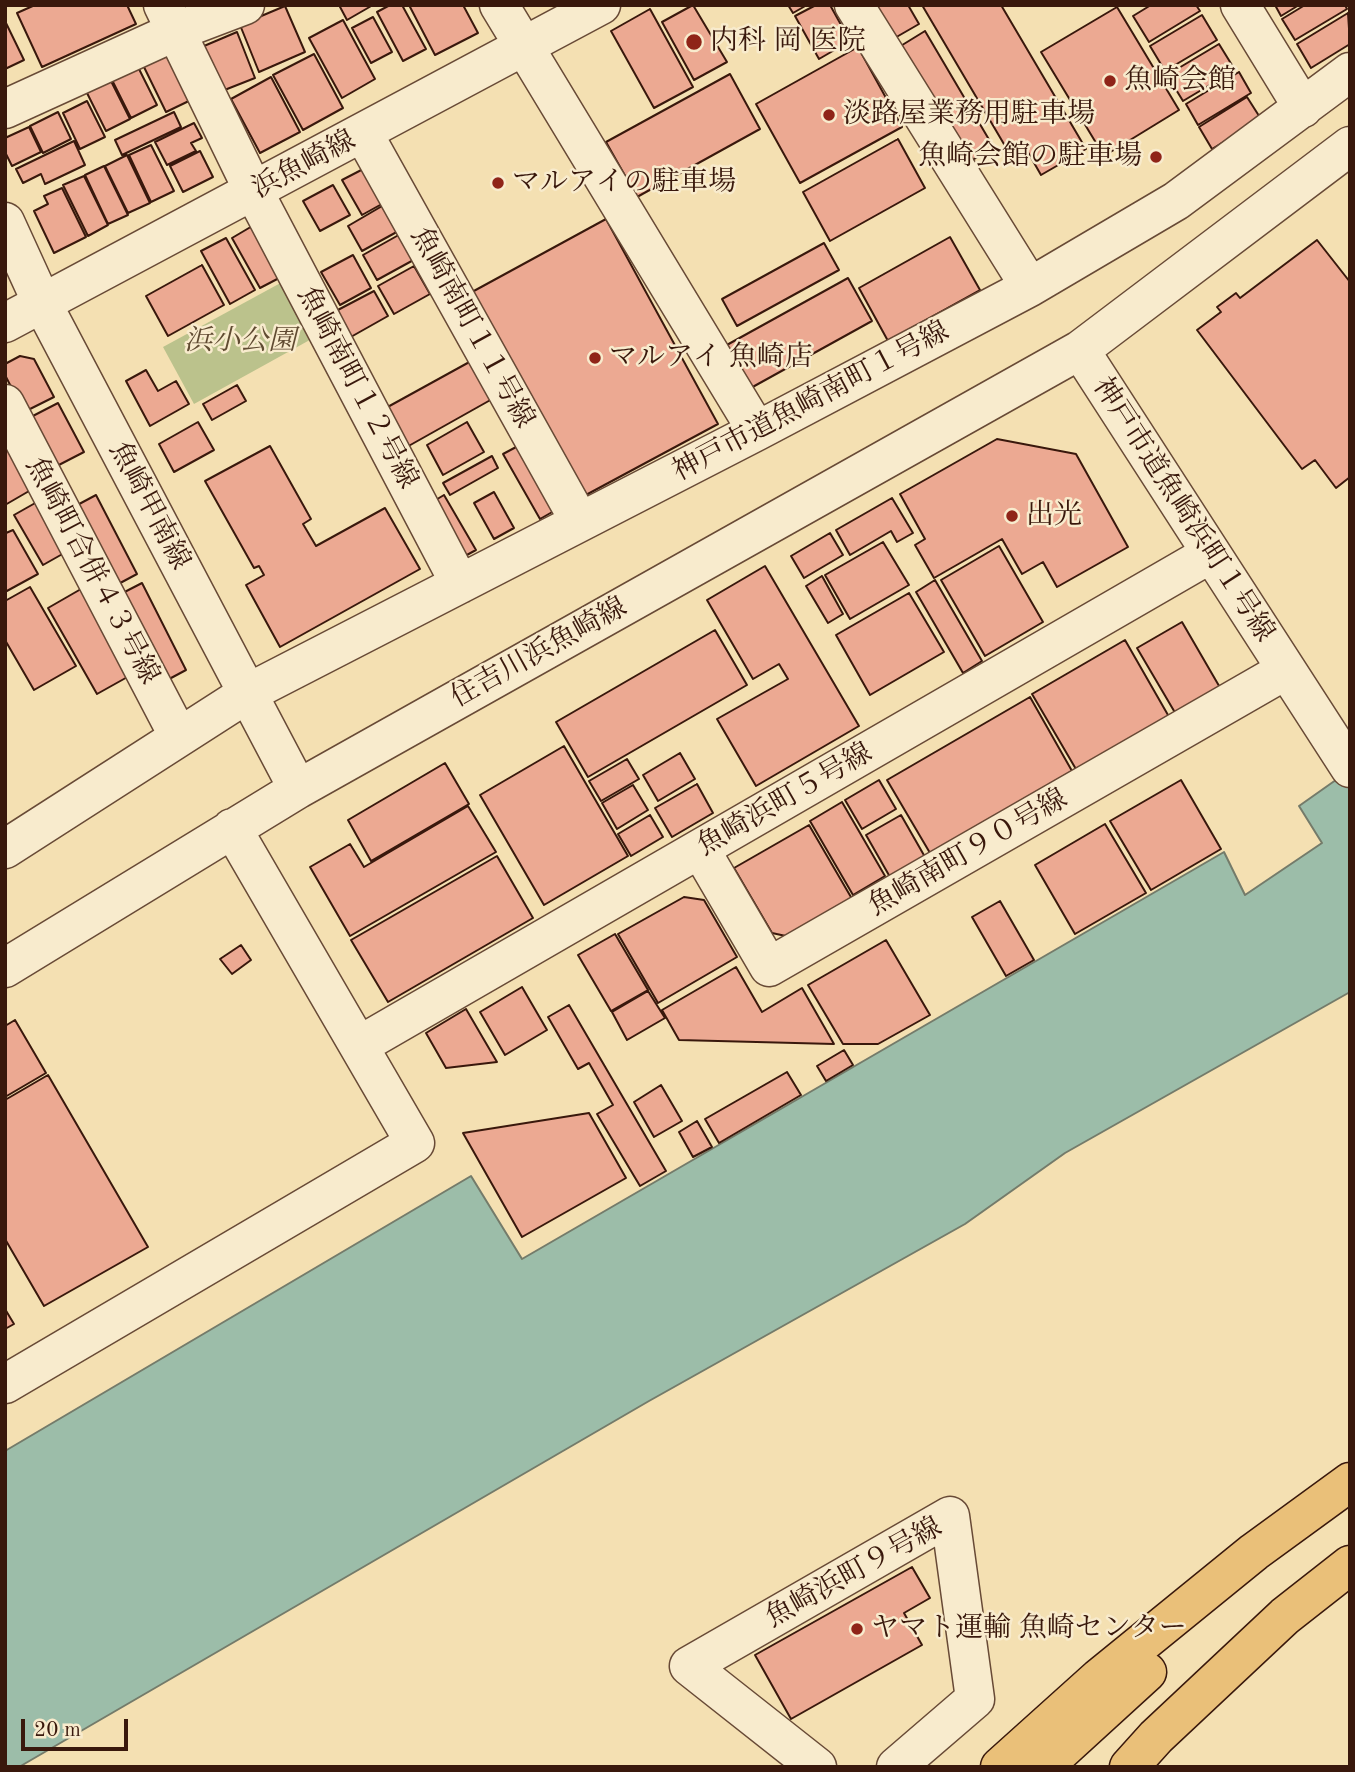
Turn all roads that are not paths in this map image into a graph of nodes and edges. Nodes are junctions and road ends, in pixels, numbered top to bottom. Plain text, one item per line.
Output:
1 (245, 5) edge
2 (499, 5) edge
3 (601, 5) edge
4 (854, 5) edge
5 (1240, 5) edge
6 (169, 18) edge
7 (526, 47) junction
8 (1350, 72) edge
9 (1303, 108) junction
10 (5, 109) edge
11 (363, 133) junction
12 (1350, 146) edge
13 (254, 192) junction
14 (5, 222) edge
15 (1030, 287) junction
16 (42, 303) junction
17 (5, 323) edge
18 (1080, 350) junction
19 (5, 404) edge
20 (757, 431) junction
21 (580, 522) junction
22 (1210, 554) junction
23 (460, 584) junction
24 (1286, 670) junction
25 (248, 693) junction
26 (179, 737) junction
27 (1350, 768) edge
28 (298, 789) junction
29 (232, 828) junction
30 (5, 849) edge
31 (700, 849) junction
32 (5, 968) edge
33 (360, 1045) junction
34 (5, 1384) edge
35 (1350, 1482) edge
36 (1350, 1501) edge
37 (1258, 1559) junction
38 (1350, 1565) edge
39 (1350, 1593) edge
40 (817, 1767) edge
41 (896, 1767) edge
42 (1000, 1767) edge
43 (1018, 1767) edge
44 (1025, 1767) edge
45 (1043, 1767) edge
46 (1129, 1767) edge
47 (1158, 1767) edge

1 - 6 street
2 - 7 street
3 - 7 street, 浜魚崎線
4 - 15 street
5 - 9 street
6 - 10 street
6 - 13 street, 魚崎南町１２号線
7 - 11 street, 浜魚崎線
7 - 20 street
8 - 9 street, 神戸市道魚崎南町１号線
9 - 15 street, 神戸市道魚崎南町１号線
11 - 13 street, 浜魚崎線
11 - 21 street, 魚崎南町１１号線
12 - 18 street
13 - 16 street, 浜魚崎線
13 - 23 street, 魚崎南町１２号線
14 - 16 street, 魚崎甲南線
15 - 20 street, 神戸市道魚崎南町１号線
16 - 17 street, 浜魚崎線
16 - 25 street, 魚崎甲南線
18 - 22 street, 神戸市道魚崎浜町１号線
18 - 28 street, 住吉川浜魚崎線
19 - 26 street, 魚崎町合併４３号線
20 - 21 street, 神戸市道魚崎南町１号線
21 - 23 street, 神戸市道魚崎南町１号線
22 - 24 street, 神戸市道魚崎浜町１号線
22 - 31 street, 魚崎浜町５号線
23 - 25 street, 神戸市道魚崎南町１号線
24 - 27 street, 神戸市道魚崎浜町１号線
24 - 31 street, 魚崎南町９０号線
25 - 26 street, 神戸市道魚崎南町１号線
25 - 28 street, 魚崎甲南線
26 - 30 street, 神戸市道魚崎南町１号線
28 - 29 street, 住吉川浜魚崎線
29 - 32 street, 住吉川浜魚崎線
29 - 33 street
31 - 33 street, 魚崎浜町５号線
33 - 34 street
35 - 37 highway
36 - 37 highway
37 - 42 highway
37 - 43 highway
37 - 44 highway
37 - 45 highway
38 - 46 highway
39 - 47 highway
40 - 41 street, 魚崎浜町９号線

